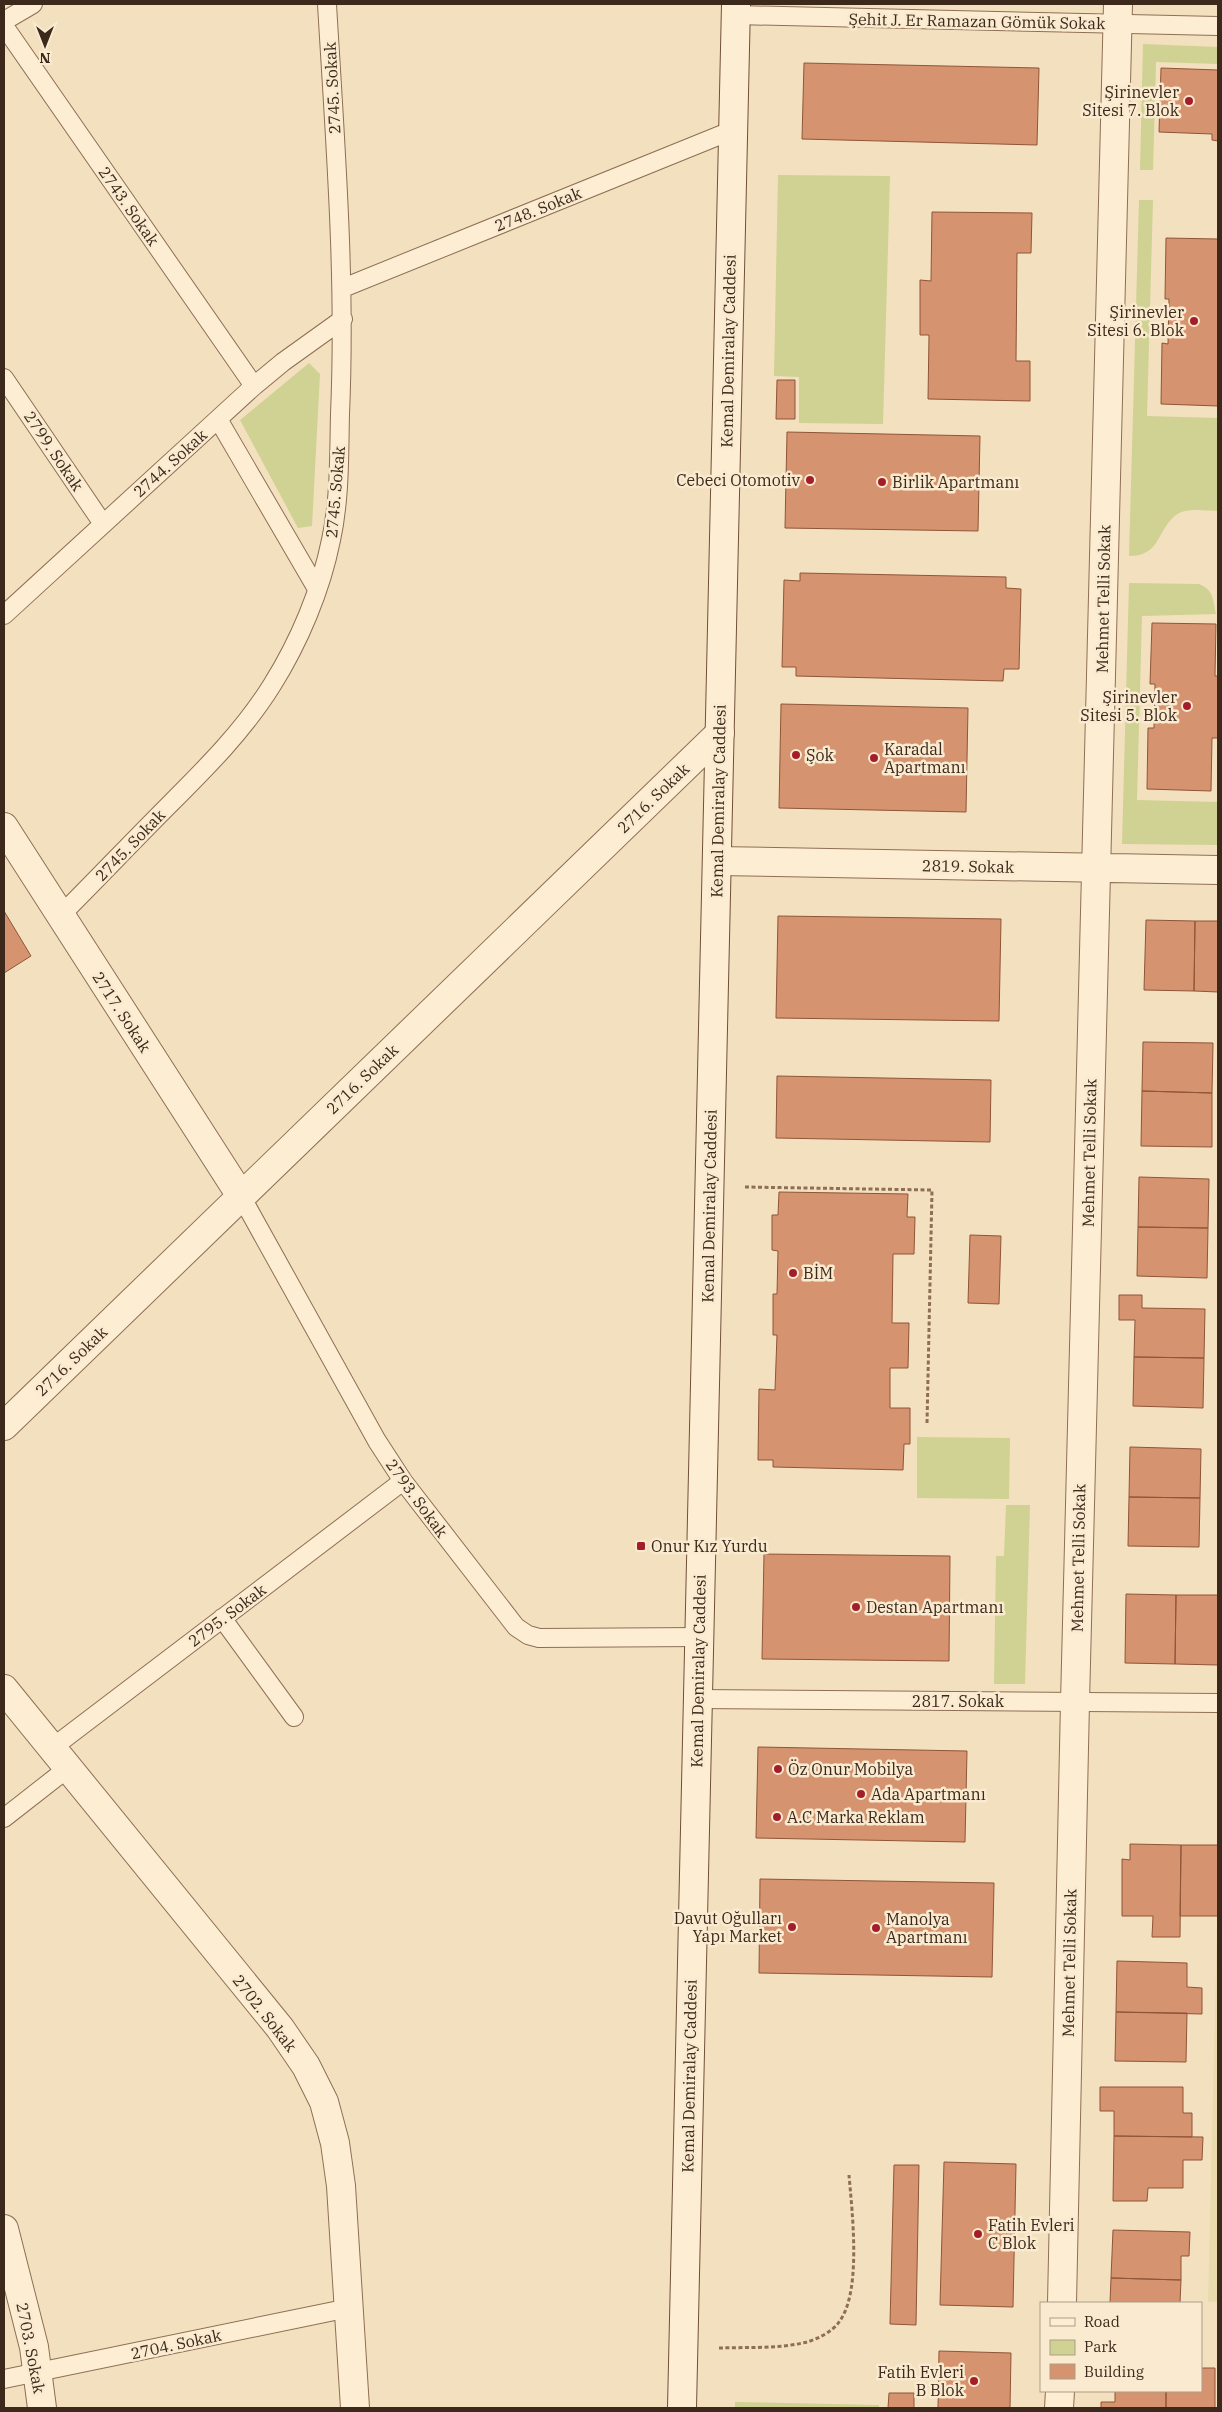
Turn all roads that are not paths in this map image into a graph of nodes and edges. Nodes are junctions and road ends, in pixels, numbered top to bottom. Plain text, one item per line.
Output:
1 (33, 4) edge
2 (327, 4) edge
3 (736, 9) edge
4 (1118, 14) edge
5 (4, 21) edge
6 (4, 26) edge
7 (1218, 26) edge
8 (733, 130) junction
9 (342, 288) junction
10 (342, 319) junction
11 (4, 378) edge
12 (254, 386) junction
13 (218, 419) junction
14 (103, 524) junction
15 (316, 589) junction
16 (4, 615) edge
17 (720, 733) junction
18 (4, 827) edge
19 (717, 861) junction
20 (1096, 868) junction
21 (1218, 870) edge
22 (60, 916) junction
23 (241, 1196) junction
24 (4, 1426) edge
25 (403, 1481) junction
26 (222, 1618) junction
27 (699, 1638) junction
28 (4, 1689) edge
29 (698, 1700) junction
30 (1075, 1702) junction
31 (1218, 1703) edge
32 (294, 1717) dead end
33 (60, 1758) junction
34 (4, 1818) edge
35 (4, 2229) edge
36 (1062, 2302) edge
37 (349, 2308) junction
38 (38, 2373) junction
39 (4, 2379) edge
40 (1060, 2392) edge
41 (42, 2408) edge
42 (355, 2408) edge
43 (682, 2408) edge
44 (1060, 2408) edge

1 - 5 lane
2 - 9 lane, 2745. Sokak
3 - 4 lane, Şehit J. Er Ramazan Gömük Sokak
3 - 8 street, Kemal Demiralay Caddesi
4 - 7 lane, Şehit J. Er Ramazan Gömük Sokak
4 - 20 street, Mehmet Telli Sokak
6 - 12 lane, 2743. Sokak
8 - 9 lane, 2748. Sokak
8 - 17 street, Kemal Demiralay Caddesi
9 - 10 lane, 2745. Sokak
10 - 12 lane, 2744. Sokak
10 - 15 lane, 2745. Sokak
11 - 14 lane, 2799. Sokak
12 - 13 lane, 2744. Sokak
13 - 14 lane, 2744. Sokak
13 - 15 lane
14 - 16 lane, 2744. Sokak
15 - 22 lane, 2745. Sokak
17 - 19 street, Kemal Demiralay Caddesi
17 - 23 street, 2716. Sokak
18 - 22 street, 2717. Sokak
19 - 20 street, 2819. Sokak
19 - 27 street, Kemal Demiralay Caddesi
20 - 21 street, 2819. Sokak
20 - 30 street, Mehmet Telli Sokak
22 - 23 street, 2717. Sokak
23 - 24 street, 2716. Sokak
23 - 25 lane, 2793. Sokak
25 - 26 lane, 2795. Sokak
25 - 27 lane, 2793. Sokak
26 - 32 lane
26 - 33 lane, 2795. Sokak
27 - 29 street, Kemal Demiralay Caddesi
28 - 33 street, 2702. Sokak
29 - 30 lane, 2817. Sokak
29 - 43 street, Kemal Demiralay Caddesi
30 - 31 lane, 2817. Sokak
30 - 36 street, Mehmet Telli Sokak
33 - 34 lane, 2795. Sokak
33 - 37 street, 2702. Sokak
35 - 38 street, 2703. Sokak
37 - 38 lane, 2704. Sokak
37 - 42 street, 2702. Sokak
38 - 39 lane, 2704. Sokak
38 - 41 street, 2703. Sokak
40 - 44 street

